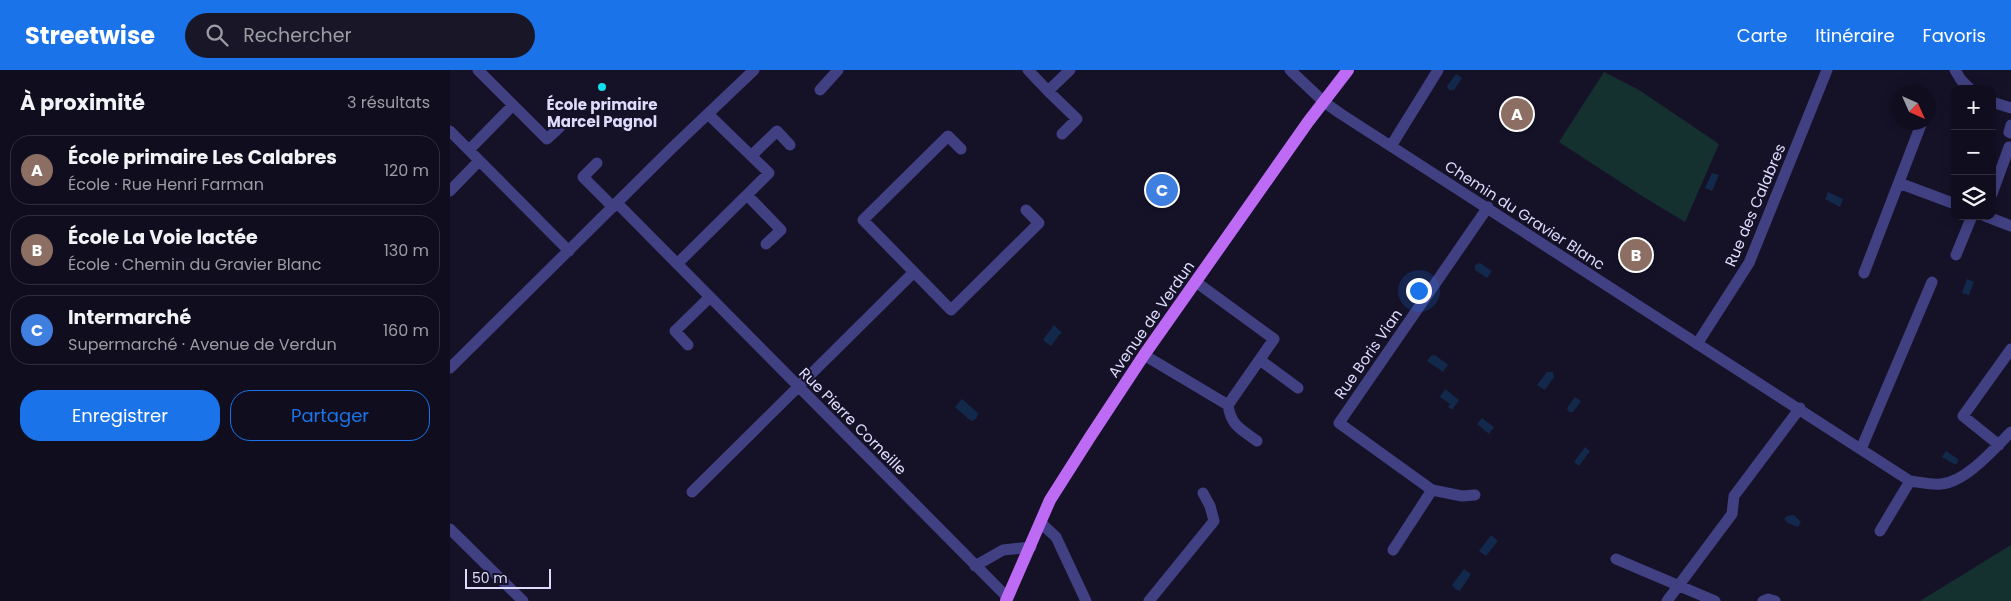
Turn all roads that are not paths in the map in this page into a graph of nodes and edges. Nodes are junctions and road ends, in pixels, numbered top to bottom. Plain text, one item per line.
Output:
1 (478, 70) edge
2 (754, 70) edge
3 (838, 70) edge
4 (1028, 70) edge
5 (1070, 70) edge
6 (1290, 70) edge
7 (1348, 70) edge
8 (1438, 70) edge
9 (1827, 70) edge
10 (1956, 70) edge
11 (1966, 85) edge
12 (820, 90) dead end
13 (1048, 91) junction
14 (1324, 102) junction
15 (1996, 103) edge
16 (513, 105) junction
17 (2011, 108) edge
18 (709, 115) junction
19 (560, 127) dead end
20 (1919, 130) edge
21 (450, 131) edge
22 (1062, 134) dead end
23 (790, 145) dead end
24 (1391, 146) junction
25 (2009, 147) dead end
26 (960, 149) dead end
27 (469, 150) junction
28 (751, 156) junction
29 (479, 161) junction
30 (596, 164) dead end
31 (1899, 182) junction
32 (1996, 183) edge
33 (450, 191) edge
34 (747, 195) junction
35 (1951, 202) edge
36 (615, 205) junction
37 (1488, 207) junction
38 (1026, 210) dead end
39 (1970, 220) edge
40 (1995, 220) edge
41 (2011, 226) edge
42 (766, 244) dead end
43 (568, 251) junction
44 (1956, 255) dead end
45 (678, 264) junction
46 (914, 272) junction
47 (1864, 273) dead end
48 (1196, 282) junction
49 (1932, 282) dead end
50 (710, 297) junction
51 (688, 344) dead end
52 (1697, 344) junction
53 (2011, 349) edge
54 (1144, 355) junction
55 (1260, 360) junction
56 (450, 368) edge
57 (797, 386) junction
58 (1298, 388) dead end
59 (1228, 405) junction
60 (1800, 408) junction
61 (2011, 432) edge
62 (1257, 441) dead end
63 (1999, 445) junction
64 (1862, 449) junction
65 (1910, 480) junction
66 (1432, 490) junction
67 (692, 492) dead end
68 (1203, 493) dead end
69 (1475, 496) dead end
70 (1041, 524) junction
71 (450, 529) edge
72 (1880, 531) dead end
73 (1031, 548) junction
74 (1393, 550) dead end
75 (1616, 559) dead end
76 (975, 566) junction
77 (1678, 586) junction
78 (1006, 599) edge
79 (523, 601) edge
80 (1086, 601) edge
81 (1150, 601) edge
82 (1667, 601) edge
83 (1715, 601) edge
84 (1763, 601) edge
85 (1775, 601) edge

1 - 16 street
2 - 18 street
3 - 12 street
4 - 13 street
5 - 13 street
6 - 14 street, Chemin du Gravier Blanc
7 - 14 main road, Avenue de Verdun
8 - 24 street
9 - 52 street, Rue des Calabres
10 - 11 street
13 - 22 street
14 - 24 street, Chemin du Gravier Blanc
14 - 48 main road, Avenue de Verdun
15 - 17 street
16 - 19 street
16 - 27 street
18 - 28 street
18 - 36 street
20 - 31 street
21 - 27 street
23 - 28 street
24 - 37 street, Chemin du Gravier Blanc
25 - 32 street
26 - 46 street
27 - 29 street
28 - 34 street
29 - 33 street
29 - 43 street
30 - 36 street, Rue Pierre Corneille
31 - 35 street
31 - 47 street
34 - 42 street
34 - 45 street
36 - 43 street
36 - 45 street, Rue Pierre Corneille
37 - 52 street, Chemin du Gravier Blanc
37 - 66 street, Rue Boris Vian
38 - 46 street
39 - 44 street
40 - 41 street
43 - 56 street
45 - 50 street, Rue Pierre Corneille
46 - 57 street
48 - 54 main road, Avenue de Verdun
48 - 55 street
49 - 64 street
50 - 51 street
50 - 57 street, Rue Pierre Corneille
52 - 60 street, Chemin du Gravier Blanc
53 - 63 street
54 - 59 street
54 - 70 main road, Avenue de Verdun
55 - 58 street
55 - 59 street
57 - 67 street
57 - 76 street, Rue Pierre Corneille
59 - 62 street
60 - 64 street, Chemin du Gravier Blanc
60 - 77 street
61 - 63 street
63 - 65 street, Chemin du Gravier Blanc
64 - 65 street, Chemin du Gravier Blanc
65 - 72 street
66 - 69 street, Rue Boris Vian
66 - 74 street
68 - 81 street
70 - 73 main road, Avenue de Verdun
70 - 80 street
71 - 79 street
73 - 76 street
73 - 78 main road, Avenue de Verdun
75 - 77 street
76 - 78 street, Rue Pierre Corneille
77 - 82 street
77 - 83 street
84 - 85 street

